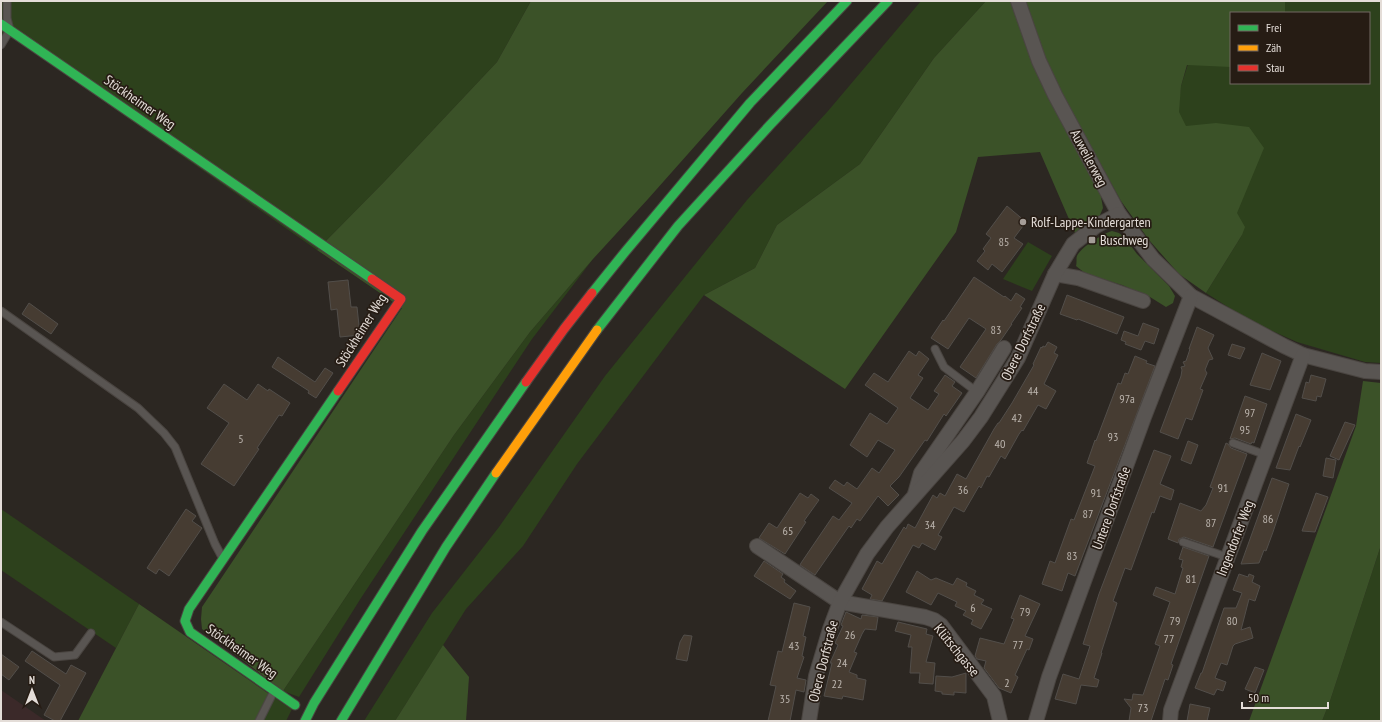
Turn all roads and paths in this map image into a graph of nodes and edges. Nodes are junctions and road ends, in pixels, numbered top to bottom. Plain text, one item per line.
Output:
1 (7, 1) edge
2 (847, 1) edge
3 (888, 1) edge
4 (1018, 1) edge
5 (1, 24) edge
6 (10, 30) junction
7 (1, 44) edge
8 (1119, 214) junction
9 (1055, 274) junction
10 (1191, 296) junction
11 (1143, 301) dead end
12 (1, 311) edge
13 (1004, 348) dead end
14 (935, 350) dead end
15 (1303, 355) junction
16 (1381, 372) edge
17 (977, 392) junction
18 (1233, 443) dead end
19 (1266, 455) junction
20 (915, 496) junction
21 (1183, 542) dead end
22 (757, 546) dead end
23 (1227, 557) junction
24 (224, 561) junction
25 (840, 602) junction
26 (1, 622) edge
27 (91, 633) dead end
28 (275, 691) junction
29 (296, 705) dead end
30 (259, 721) edge
31 (305, 721) edge
32 (341, 721) edge
33 (809, 721) edge
34 (1000, 721) edge
35 (1036, 721) edge
36 (1170, 721) edge

1 - 6 lane
2 - 31 main road
3 - 32 main road
4 - 8 street, Auweilerweg
5 - 6 main road, Stöckheimer Weg
6 - 7 lane
6 - 24 main road, Stöckheimer Weg
8 - 9 street, Obere Dorfstraße
8 - 10 street, Auweilerweg
9 - 11 street
9 - 20 street, Obere Dorfstraße
10 - 15 street
10 - 35 street, Untere Dorfstraße
12 - 24 lane
13 - 17 street, Obere Dorfstraße
14 - 17 lane
15 - 16 street
15 - 19 street, Ingendorfer Weg
17 - 20 street, Obere Dorfstraße
18 - 19 lane
19 - 23 street, Ingendorfer Weg
20 - 25 street, Obere Dorfstraße
21 - 23 lane
22 - 25 street, Obere Dorfstraße
23 - 36 street, Ingendorfer Weg
24 - 28 main road, Stöckheimer Weg
25 - 33 street, Obere Dorfstraße
25 - 34 street, Klütschgasse
26 - 27 lane
28 - 29 main road, Stöckheimer Weg
28 - 30 lane

